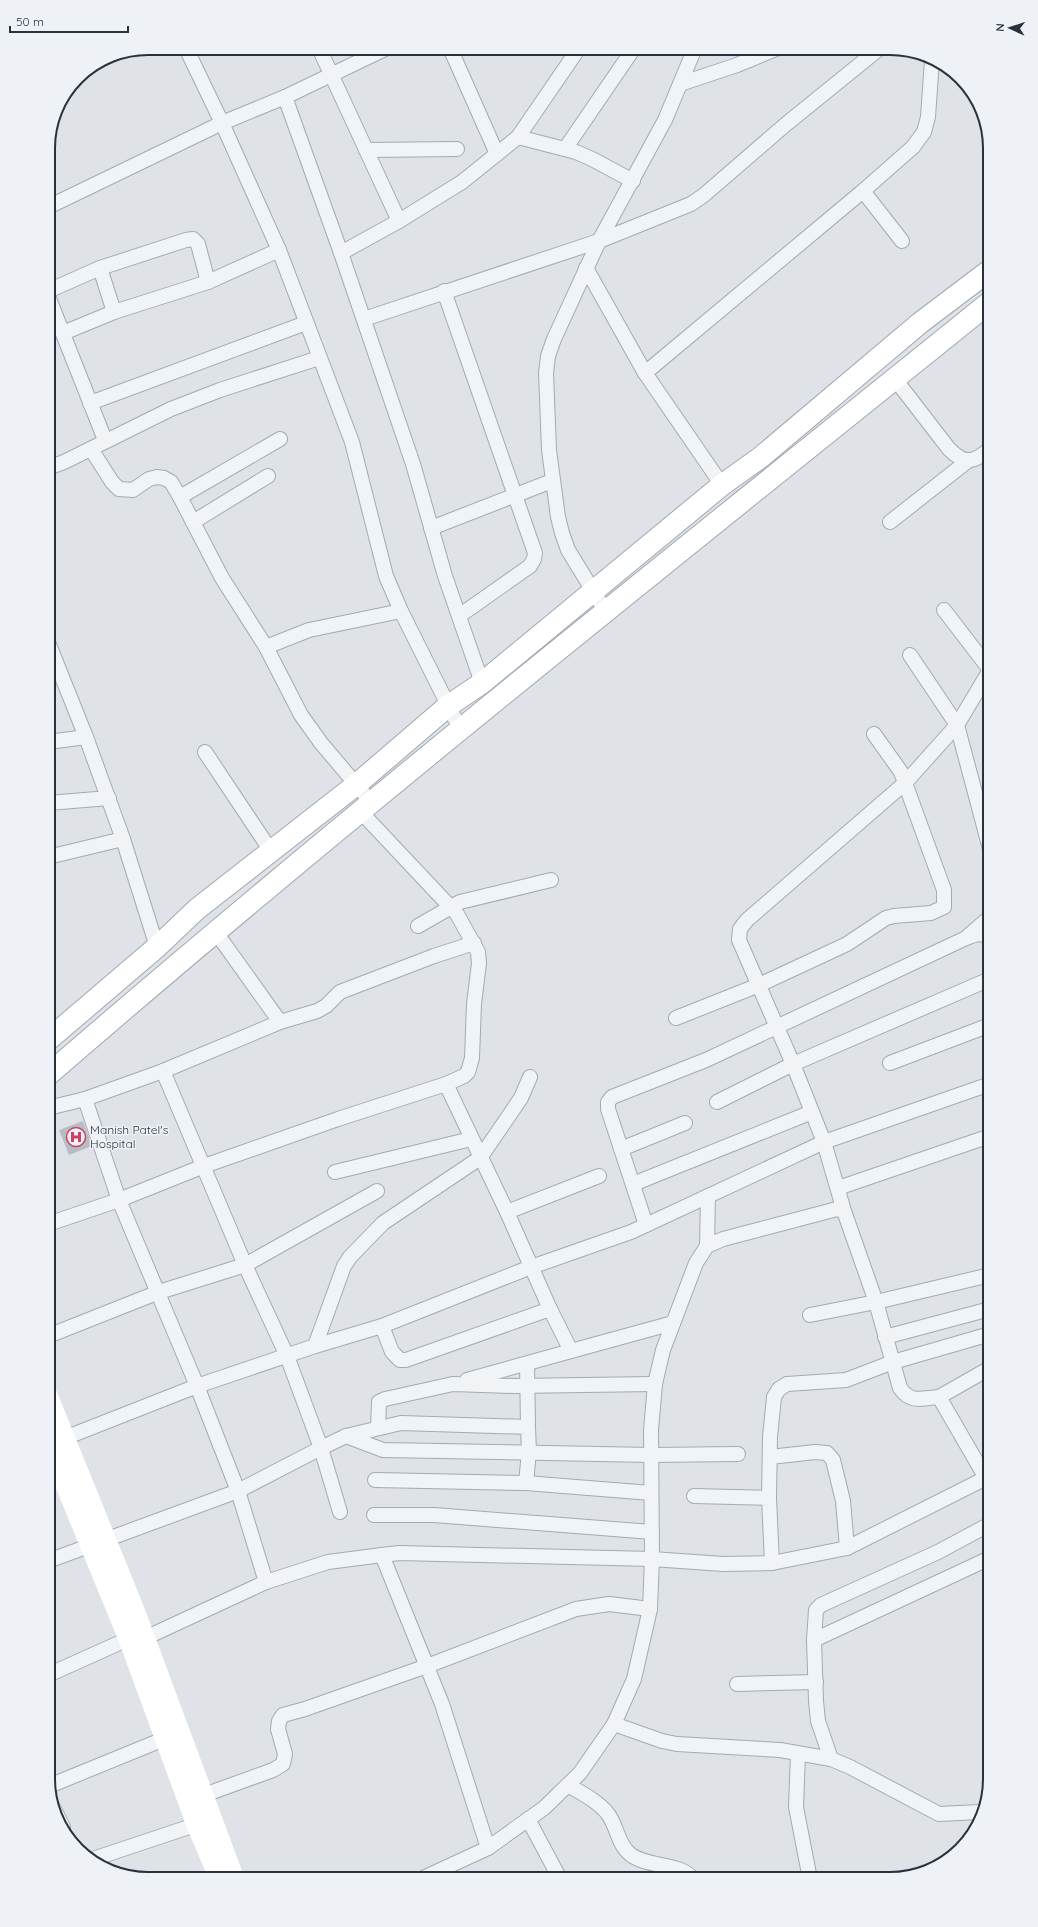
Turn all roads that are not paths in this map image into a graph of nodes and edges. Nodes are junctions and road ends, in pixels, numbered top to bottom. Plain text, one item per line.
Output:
1 (189, 55) edge
2 (322, 55) edge
3 (373, 55) edge
4 (453, 55) edge
5 (575, 55) edge
6 (629, 55) edge
7 (692, 55) edge
8 (761, 55) edge
9 (871, 55) edge
10 (932, 65) edge
11 (332, 75) junction
12 (680, 84) junction
13 (285, 97) junction
14 (222, 123) junction
15 (518, 137) junction
16 (457, 149) dead end
17 (565, 149) junction
18 (366, 150) junction
19 (497, 154) junction
20 (633, 181) junction
21 (863, 191) junction
22 (55, 204) edge
23 (399, 221) junction
24 (599, 241) junction
25 (902, 241) dead end
26 (279, 250) junction
27 (342, 253) junction
28 (100, 268) junction
29 (586, 268) junction
30 (983, 275) edge
31 (208, 282) junction
32 (55, 289) edge
33 (444, 291) junction
34 (983, 308) edge
35 (114, 312) junction
36 (55, 313) edge
37 (364, 319) junction
38 (306, 323) junction
39 (63, 333) junction
40 (319, 358) junction
41 (644, 372) junction
42 (895, 379) junction
43 (90, 403) junction
44 (105, 440) junction
45 (280, 440) dead end
46 (92, 449) junction
47 (983, 454) edge
48 (969, 460) junction
49 (55, 465) edge
50 (268, 476) dead end
51 (552, 481) junction
52 (722, 486) junction
53 (180, 497) junction
54 (515, 497) junction
55 (193, 522) junction
56 (890, 522) dead end
57 (431, 528) junction
58 (594, 592) junction
59 (944, 610) dead end
60 (401, 611) junction
61 (606, 612) junction
62 (459, 616) junction
63 (266, 647) junction
64 (910, 655) dead end
65 (55, 660) edge
66 (983, 661) edge
67 (983, 682) edge
68 (482, 683) junction
69 (448, 706) junction
70 (957, 725) junction
71 (460, 728) junction
72 (874, 734) dead end
73 (86, 737) junction
74 (55, 741) edge
75 (205, 752) dead end
76 (905, 783) junction
77 (357, 784) junction
78 (109, 798) junction
79 (55, 802) edge
80 (366, 806) junction
81 (983, 822) edge
82 (123, 839) junction
83 (271, 851) junction
84 (55, 855) edge
85 (551, 880) dead end
86 (450, 907) junction
87 (983, 923) edge
88 (418, 926) dead end
89 (215, 931) junction
90 (983, 934) edge
91 (964, 939) junction
92 (474, 943) junction
93 (157, 947) junction
94 (983, 982) edge
95 (759, 985) junction
96 (676, 1018) dead end
97 (280, 1022) junction
98 (777, 1026) junction
99 (983, 1028) edge
100 (55, 1034) edge
101 (890, 1063) dead end
102 (793, 1064) junction
103 (55, 1069) edge
104 (163, 1071) junction
105 (530, 1077) dead end
106 (446, 1084) junction
107 (983, 1086) edge
108 (85, 1099) junction
109 (716, 1102) dead end
110 (55, 1106) edge
111 (812, 1112) junction
112 (685, 1123) dead end
113 (983, 1138) edge
114 (472, 1139) junction
115 (824, 1142) junction
116 (621, 1149) junction
117 (480, 1158) junction
118 (204, 1166) junction
119 (334, 1172) dead end
120 (599, 1176) dead end
121 (633, 1184) junction
122 (838, 1188) junction
123 (377, 1191) dead end
124 (708, 1196) junction
125 (119, 1200) junction
126 (844, 1211) junction
127 (507, 1212) junction
128 (55, 1222) edge
129 (646, 1225) junction
130 (707, 1246) junction
131 (245, 1265) junction
132 (531, 1267) junction
133 (983, 1277) edge
134 (158, 1292) junction
135 (876, 1302) junction
136 (550, 1309) junction
137 (983, 1311) edge
138 (810, 1315) dead end
139 (673, 1323) junction
140 (382, 1326) junction
141 (55, 1333) edge
142 (983, 1336) edge
143 (885, 1337) junction
144 (315, 1346) junction
145 (571, 1351) junction
146 (287, 1356) junction
147 (893, 1362) junction
148 (527, 1364) junction
149 (983, 1372) edge
150 (453, 1384) junction
151 (655, 1384) junction
152 (197, 1386) junction
153 (528, 1386) junction
154 (939, 1397) junction
155 (528, 1427) junction
156 (378, 1428) junction
157 (346, 1436) junction
158 (55, 1442) edge
159 (55, 1444) edge
160 (320, 1448) junction
161 (529, 1452) junction
162 (738, 1454) dead end
163 (651, 1455) junction
164 (770, 1457) junction
165 (983, 1470) edge
166 (375, 1480) dead end
167 (526, 1483) junction
168 (983, 1483) edge
169 (238, 1491) junction
170 (651, 1493) junction
171 (694, 1496) dead end
172 (769, 1498) junction
173 (340, 1512) dead end
174 (374, 1515) dead end
175 (983, 1528) edge
176 (652, 1532) junction
177 (98, 1542) junction
178 (847, 1548) junction
179 (382, 1555) junction
180 (55, 1558) edge
181 (652, 1558) junction
182 (983, 1561) edge
183 (772, 1563) junction
184 (266, 1582) junction
185 (650, 1609) junction
186 (136, 1639) junction
187 (814, 1640) junction
188 (427, 1666) junction
189 (55, 1671) edge
190 (816, 1682) junction
191 (737, 1684) dead end
192 (614, 1724) junction
193 (164, 1739) junction
194 (798, 1754) junction
195 (831, 1760) junction
196 (55, 1783) edge
197 (568, 1785) junction
198 (204, 1796) junction
199 (977, 1812) edge
200 (528, 1819) junction
201 (204, 1822) junction
202 (488, 1848) junction
203 (98, 1857) edge
204 (217, 1872) edge
205 (231, 1872) edge
206 (436, 1872) edge
207 (556, 1872) edge
208 (683, 1872) edge
209 (809, 1872) edge

1 - 14 street
2 - 11 street
3 - 11 street
4 - 19 street
5 - 15 street
6 - 17 street
7 - 12 street
8 - 12 street
9 - 24 street
10 - 21 street
11 - 13 street
11 - 18 street
12 - 20 street
13 - 14 street
13 - 27 street
14 - 22 street
14 - 26 street
15 - 17 street
15 - 19 street
16 - 18 street
17 - 20 street
18 - 23 street
19 - 23 street
20 - 24 street
21 - 25 street
21 - 41 street
23 - 27 street
24 - 29 street
24 - 33 street
26 - 31 street
26 - 38 street
27 - 37 street
28 - 31 street
28 - 32 street
28 - 35 street
29 - 41 street
29 - 51 street
30 - 52 main road
31 - 35 street
33 - 37 street
33 - 54 street
34 - 42 main road
35 - 39 street
36 - 39 street
37 - 57 street
38 - 40 street
38 - 43 street
39 - 43 street
40 - 44 street
40 - 60 street
41 - 52 street
42 - 48 street
42 - 61 main road
43 - 44 street
44 - 46 street
45 - 53 street
46 - 49 street
46 - 53 street
47 - 48 street
48 - 56 street
50 - 55 street
51 - 54 street
51 - 58 street
52 - 58 main road
53 - 55 street
54 - 57 street
54 - 62 street
55 - 63 street
57 - 62 street
58 - 61 street
58 - 68 main road
59 - 66 street
60 - 63 street
60 - 69 street
61 - 71 main road
62 - 68 street
63 - 77 street
64 - 70 street
65 - 73 street
67 - 70 street
68 - 69 main road
69 - 71 street
69 - 77 main road
70 - 76 street
70 - 81 street
71 - 80 main road
72 - 76 street
73 - 74 street
73 - 78 street
75 - 83 street
76 - 95 street
76 - 95 street
77 - 80 street
77 - 83 main road
78 - 79 street
78 - 82 street
80 - 86 street
80 - 89 main road
82 - 84 street
82 - 93 street
83 - 93 main road
85 - 86 street
86 - 88 street
86 - 92 street
87 - 91 street
89 - 97 street
89 - 103 main road
90 - 91 street
91 - 98 street
92 - 97 street
92 - 106 street
93 - 100 main road
94 - 102 street
95 - 96 street
95 - 98 street
97 - 104 street
98 - 102 street
98 - 116 street
99 - 101 street
102 - 109 street
102 - 111 street
104 - 108 street
104 - 118 street
105 - 117 street
106 - 114 street
106 - 118 street
107 - 115 street
108 - 110 street
108 - 125 street
111 - 115 street
111 - 121 street
112 - 116 street
113 - 122 street
114 - 117 street
114 - 119 street
115 - 122 street
115 - 124 street
116 - 121 street
117 - 127 street
117 - 144 street
118 - 125 street
118 - 131 street
120 - 127 street
121 - 129 street
122 - 126 street
123 - 131 street
124 - 129 street
124 - 130 street
125 - 128 street
125 - 134 street
126 - 130 street
126 - 135 street
127 - 132 street
129 - 132 street
130 - 139 street
131 - 134 street
131 - 146 street
132 - 136 street
132 - 140 street
133 - 135 street
134 - 141 street
134 - 152 street
135 - 138 street
135 - 143 street
136 - 140 street
136 - 145 street
137 - 143 street
139 - 145 street
139 - 151 street
140 - 144 street
142 - 147 street
143 - 147 street
144 - 146 street
145 - 148 street
146 - 152 street
146 - 160 street
147 - 154 street
147 - 164 street
148 - 150 street
148 - 153 street
149 - 154 street
150 - 153 street
150 - 156 street
151 - 153 street
151 - 163 street
152 - 158 street
152 - 169 street
153 - 155 street
154 - 165 street
155 - 156 street
155 - 161 street
156 - 157 street
157 - 160 street
157 - 161 street
159 - 177 street
160 - 169 street
160 - 173 street
161 - 163 street
161 - 167 street
162 - 163 street
163 - 170 street
164 - 172 street
164 - 178 street
166 - 167 street
167 - 170 street
168 - 178 street
169 - 177 street
169 - 184 street
170 - 176 street
171 - 172 street
172 - 183 street
174 - 176 street
175 - 187 street
176 - 181 street
177 - 180 street
177 - 186 street
178 - 183 street
179 - 181 street
179 - 184 street
179 - 188 street
181 - 183 street
181 - 185 street
182 - 187 street
184 - 186 street
185 - 188 street
185 - 192 street
186 - 189 street
186 - 193 street
186 - 198 street
187 - 190 street
188 - 198 street
188 - 202 street
190 - 191 street
190 - 195 street
192 - 194 street
192 - 197 street
193 - 196 street
193 - 201 street
194 - 195 street
194 - 209 street
195 - 199 street
197 - 200 street
197 - 208 street
198 - 201 street
200 - 202 street
200 - 207 street
201 - 203 street
201 - 204 street
201 - 205 street
202 - 206 street

